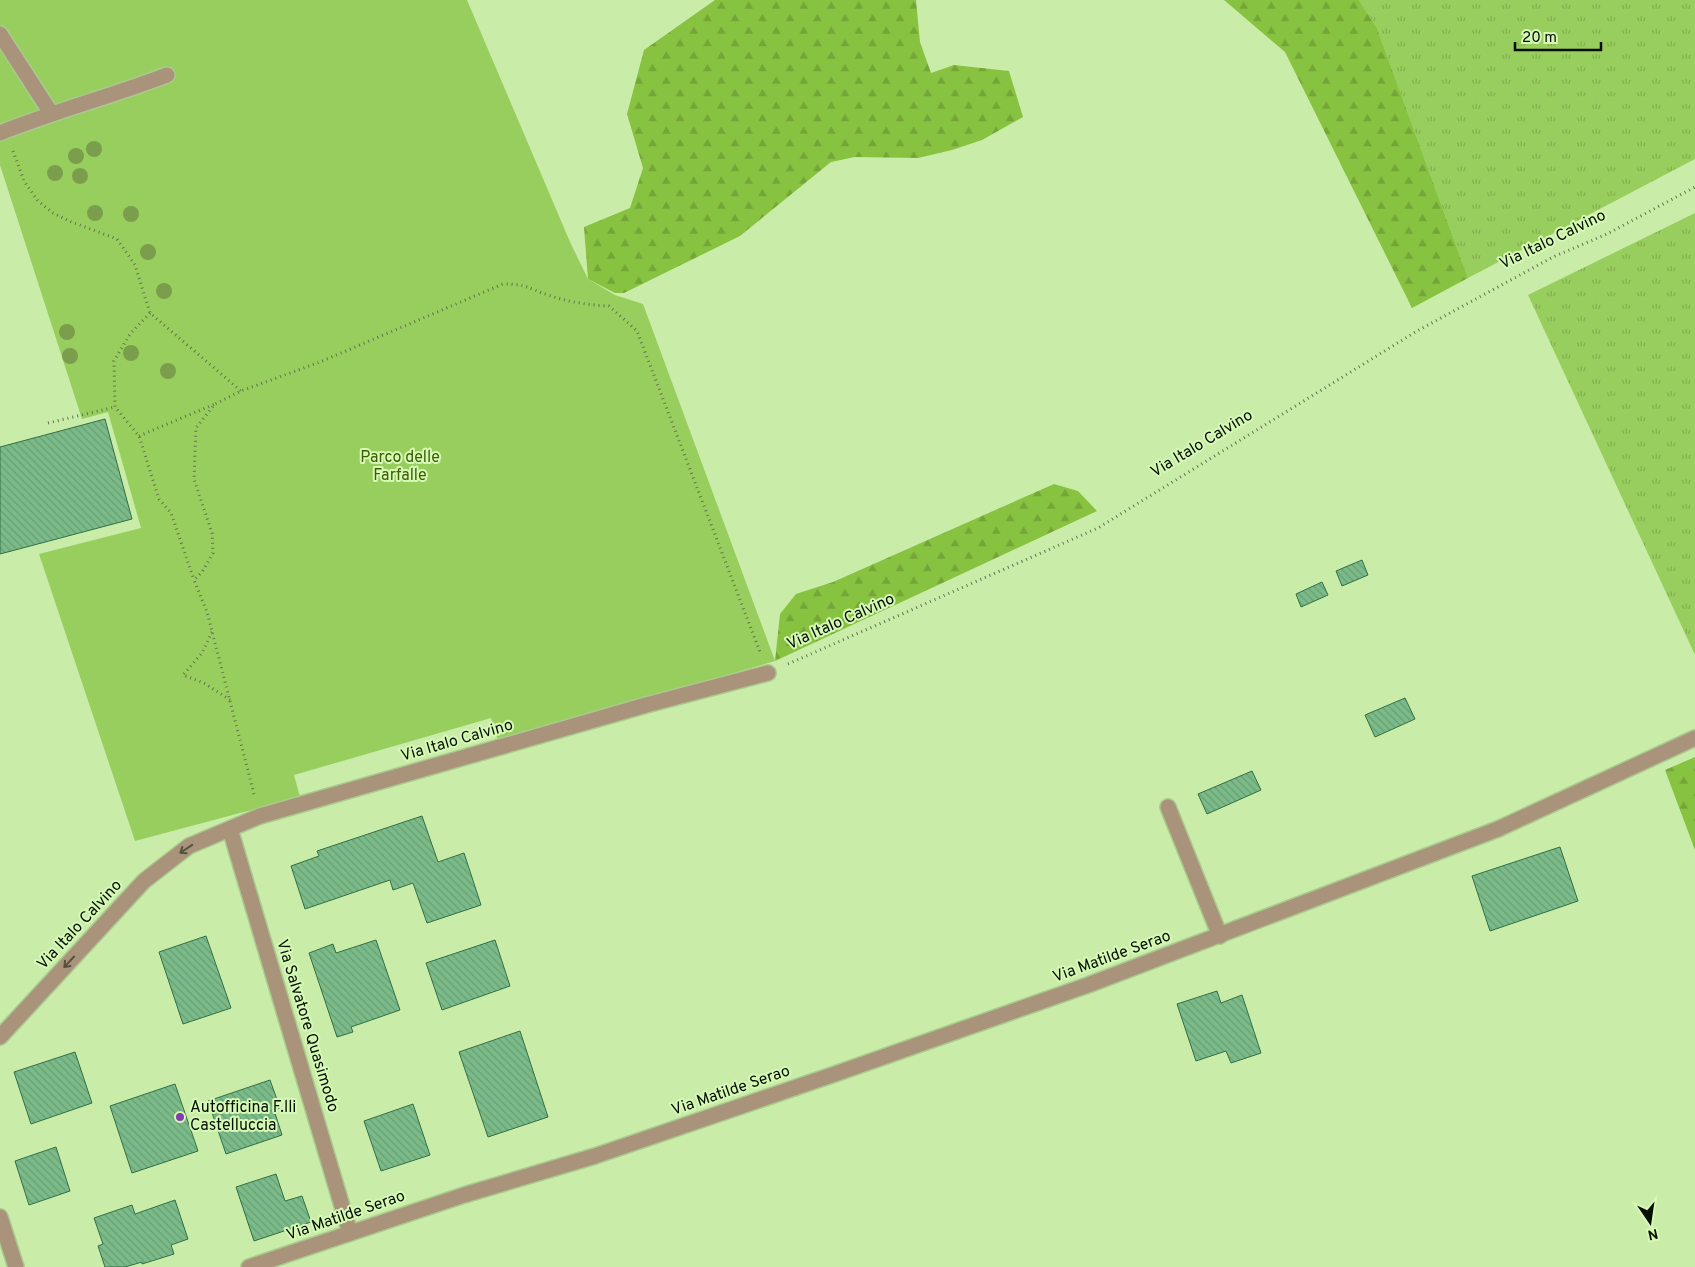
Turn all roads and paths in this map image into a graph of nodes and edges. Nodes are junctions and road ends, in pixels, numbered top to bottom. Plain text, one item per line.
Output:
1 (0, 34) edge
2 (167, 75) dead end
3 (51, 113) junction
4 (5, 131) edge
5 (1695, 187) edge
6 (150, 313) junction
7 (241, 391) junction
8 (215, 404) junction
9 (115, 407) junction
10 (48, 423) dead end
11 (139, 436) junction
12 (194, 580) junction
13 (212, 632) junction
14 (768, 673) junction
15 (230, 701) junction
16 (1695, 738) edge
17 (1168, 807) dead end
18 (260, 816) junction
19 (230, 829) junction
20 (1220, 936) junction
21 (0, 1037) edge
22 (0, 1217) edge
23 (350, 1233) junction
24 (290, 1261) edge
25 (16, 1267) edge
26 (249, 1267) edge

1 - 3 street
2 - 3 street
3 - 4 street
4 - 6 path
5 - 14 path, Via Italo Calvino
6 - 7 path
6 - 9 path
7 - 8 path
7 - 14 path
8 - 11 path
8 - 12 path
9 - 10 path
9 - 11 path
11 - 12 path
12 - 13 path
13 - 15 path
13 - 15 path
14 - 18 street, Via Italo Calvino
15 - 18 path
16 - 20 street, Via Matilde Serao
17 - 20 street
18 - 19 street, Via Italo Calvino
19 -> 21 street, Via Italo Calvino
19 - 23 street, Via Salvatore Quasimodo
20 - 23 street, Via Matilde Serao
22 - 25 street
23 - 24 street, Via Matilde Serao
24 - 26 street, Via Matilde Serao

